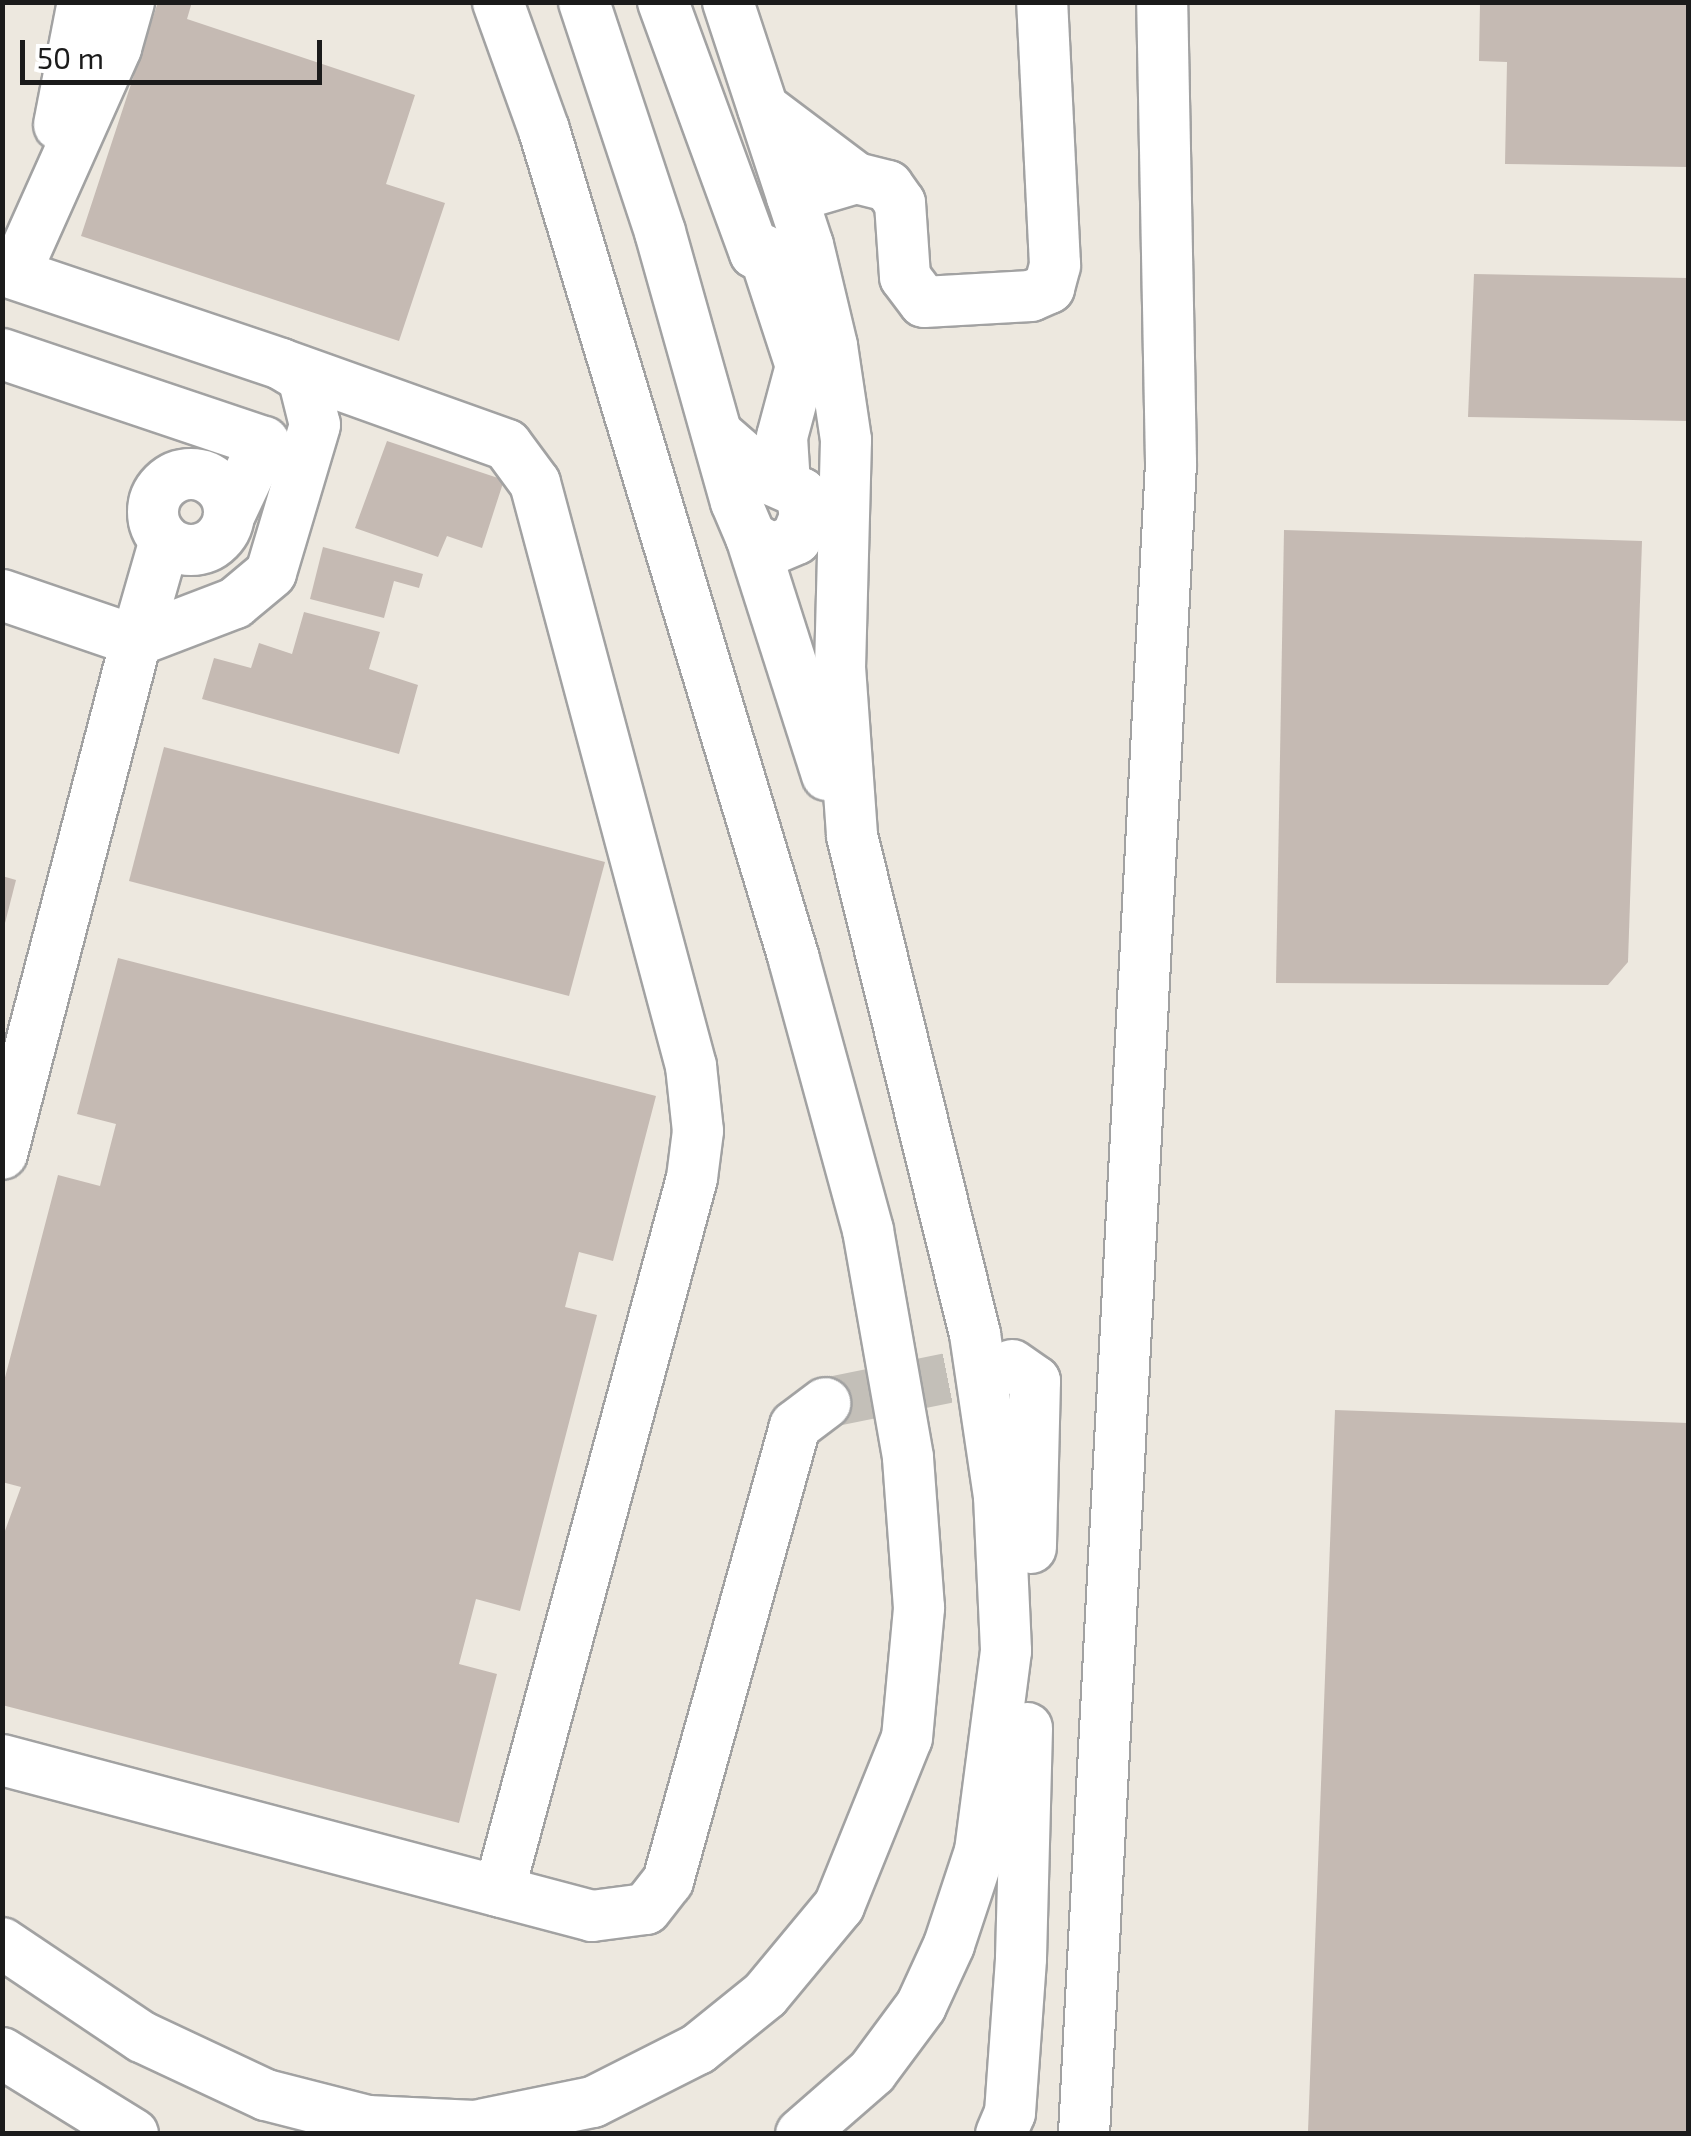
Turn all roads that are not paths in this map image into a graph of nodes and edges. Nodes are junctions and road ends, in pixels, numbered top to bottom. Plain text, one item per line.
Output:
1 (84, 2) edge
2 (128, 2) edge
3 (498, 2) edge
4 (584, 2) edge
5 (663, 2) edge
6 (728, 2) edge
7 (1042, 2) edge
8 (1162, 2) edge
9 (762, 108) junction
10 (856, 178) junction
11 (792, 196) junction
12 (40, 219) junction
13 (9, 272) edge
14 (2, 354) edge
15 (281, 364) junction
16 (721, 437) junction
17 (784, 485) junction
18 (751, 537) junction
19 (2, 596) edge
20 (136, 641) junction
21 (884, 956) junction
22 (2, 1154) edge
23 (1012, 1364) dead end
24 (826, 1403) tunnel mouth
25 (2, 1760) edge
26 (498, 1891) junction
27 (2, 1943) edge
28 (2, 2053) edge
29 (133, 2134) edge
30 (802, 2134) edge
31 (1001, 2134) edge
32 (1084, 2134) edge

1 - 12 street
2 - 12 street
3 - 27 street
4 - 16 street
5 - 17 street
6 - 9 street
7 - 10 street
8 - 32 street
9 - 10 street
9 - 11 street
10 - 11 street
11 - 21 street
12 - 13 street
13 - 15 street
14 - 20 street
15 - 20 street
15 - 26 street
16 - 17 street
16 - 18 street
17 - 18 street
18 - 21 street
19 - 20 street
20 - 22 street
21 - 30 street
23 - 31 street
24 - 26 street
25 - 26 street
28 - 29 street

